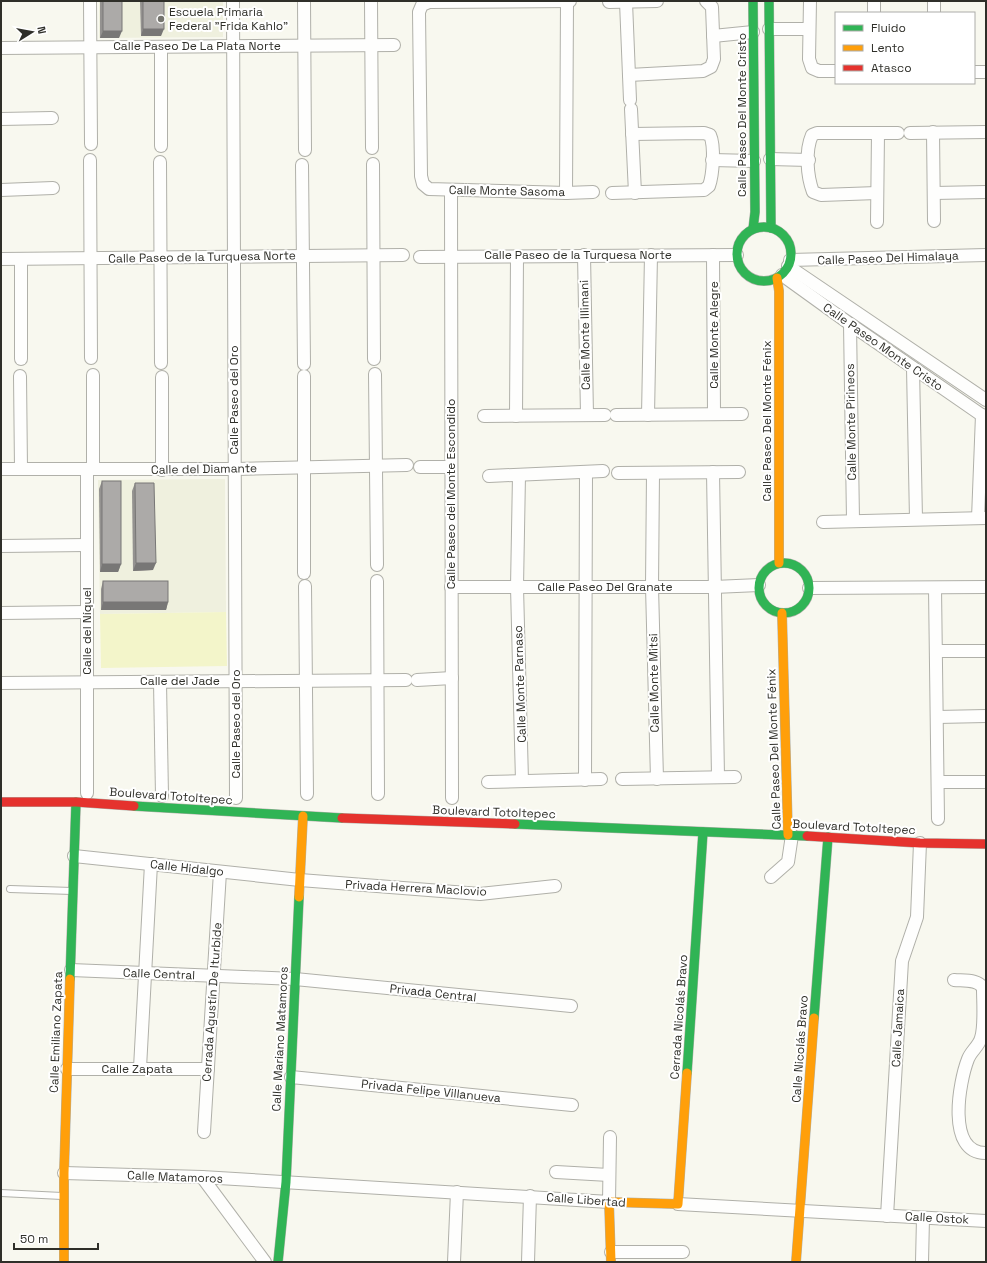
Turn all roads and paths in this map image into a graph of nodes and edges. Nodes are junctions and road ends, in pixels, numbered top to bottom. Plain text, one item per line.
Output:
1 (90, 1) edge
2 (233, 1) edge
3 (304, 1) edge
4 (371, 1) edge
5 (452, 1) edge
6 (567, 1) edge
7 (570, 1) edge
8 (657, 1) edge
9 (706, 1) edge
10 (753, 1) edge
11 (769, 1) edge
12 (810, 1) edge
13 (874, 1) edge
14 (934, 1) edge
15 (609, 2) dead end
16 (626, 2) junction
17 (874, 12) edge
18 (934, 12) edge
19 (769, 29) junction
20 (808, 29) junction
21 (753, 32) junction
22 (713, 36) junction
23 (305, 46) junction
24 (371, 46) junction
25 (394, 46) dead end
26 (90, 47) junction
27 (161, 47) junction
28 (233, 47) junction
29 (1, 48) edge
30 (835, 71) edge
31 (975, 72) edge
32 (986, 72) edge
33 (629, 75) junction
34 (52, 118) dead end
35 (1, 119) edge
36 (933, 132) junction
37 (986, 132) edge
38 (878, 133) junction
39 (632, 134) junction
40 (91, 144) dead end
41 (161, 146) dead end
42 (372, 148) dead end
43 (305, 150) dead end
44 (770, 159) junction
45 (90, 160) dead end
46 (712, 160) junction
47 (809, 160) junction
48 (754, 161) junction
49 (160, 162) dead end
50 (373, 164) dead end
51 (302, 165) dead end
52 (53, 188) dead end
53 (1, 190) edge
54 (451, 190) junction
55 (592, 192) dead end
56 (986, 192) edge
57 (566, 193) junction
58 (612, 193) dead end
59 (635, 193) junction
60 (934, 193) junction
61 (877, 194) junction
62 (934, 221) dead end
63 (877, 222) dead end
64 (771, 228) junction
65 (753, 229) junction
66 (375, 255) junction
67 (403, 255) dead end
68 (584, 255) junction
69 (651, 255) junction
70 (713, 255) junction
71 (737, 255) junction
72 (986, 255) edge
73 (233, 256) junction
74 (302, 256) junction
75 (451, 256) junction
76 (517, 256) junction
77 (161, 257) junction
78 (420, 257) dead end
79 (21, 258) junction
80 (90, 258) junction
81 (1, 259) edge
82 (784, 270) junction
83 (850, 324) junction
84 (91, 358) dead end
85 (21, 359) dead end
86 (374, 359) dead end
87 (162, 363) dead end
88 (304, 364) dead end
89 (913, 368) junction
90 (375, 374) dead end
91 (93, 375) dead end
92 (20, 376) dead end
93 (304, 376) dead end
94 (162, 377) dead end
95 (986, 400) edge
96 (714, 414) junction
97 (742, 414) dead end
98 (587, 415) junction
99 (648, 415) junction
100 (484, 416) dead end
101 (516, 416) junction
102 (984, 416) edge
103 (407, 465) dead end
104 (376, 466) junction
105 (420, 467) dead end
106 (451, 467) junction
107 (305, 468) junction
108 (21, 469) junction
109 (90, 469) junction
110 (235, 469) junction
111 (1, 470) edge
112 (162, 470) junction
113 (603, 471) dead end
114 (586, 472) junction
115 (713, 472) junction
116 (738, 472) dead end
117 (618, 473) dead end
118 (653, 473) junction
119 (519, 475) junction
120 (489, 476) dead end
121 (982, 518) edge
122 (916, 519) junction
123 (853, 520) junction
124 (822, 522) dead end
125 (87, 545) junction
126 (1, 546) edge
127 (779, 563) junction
128 (377, 565) dead end
129 (304, 573) dead end
130 (377, 581) dead end
131 (759, 584) junction
132 (305, 586) dead end
133 (451, 587) junction
134 (517, 587) junction
135 (584, 587) junction
136 (652, 587) junction
137 (714, 587) junction
138 (986, 587) edge
139 (809, 588) junction
140 (935, 588) junction
141 (87, 612) junction
142 (1, 613) edge
143 (782, 613) junction
144 (937, 651) junction
145 (986, 651) edge
146 (452, 678) junction
147 (305, 680) junction
148 (376, 680) junction
149 (235, 681) junction
150 (87, 682) junction
151 (160, 682) junction
152 (1, 683) edge
153 (986, 716) edge
154 (937, 717) junction
155 (735, 777) dead end
156 (718, 778) junction
157 (601, 779) dead end
158 (622, 779) dead end
159 (657, 779) junction
160 (585, 780) junction
161 (522, 781) junction
162 (488, 782) dead end
163 (938, 782) junction
164 (986, 782) edge
165 (88, 793) dead end
166 (307, 794) dead end
167 (378, 794) dead end
168 (162, 796) dead end
169 (236, 798) dead end
170 (452, 798) dead end
171 (1, 802) edge
172 (76, 802) junction
173 (303, 816) junction
174 (938, 819) dead end
175 (703, 832) junction
176 (790, 835) junction
177 (828, 837) junction
178 (920, 843) junction
179 (986, 844) edge
180 (74, 856) junction
181 (151, 864) junction
182 (220, 872) junction
183 (772, 877) dead end
184 (300, 880) junction
185 (555, 886) dead end
186 (10, 889) dead end
187 (73, 891) junction
188 (70, 970) junction
189 (146, 974) junction
190 (214, 975) junction
191 (295, 979) junction
192 (954, 980) dead end
193 (571, 1006) dead end
194 (140, 1068) junction
195 (67, 1069) junction
196 (208, 1069) junction
197 (291, 1077) junction
198 (572, 1105) dead end
199 (204, 1132) dead end
200 (610, 1137) dead end
201 (986, 1153) edge
202 (556, 1172) dead end
203 (64, 1173) junction
204 (610, 1175) junction
205 (202, 1177) junction
206 (286, 1182) junction
207 (457, 1192) junction
208 (1, 1193) edge
209 (64, 1196) junction
210 (530, 1196) junction
211 (609, 1202) junction
212 (678, 1204) junction
213 (800, 1211) junction
214 (887, 1216) junction
215 (923, 1218) junction
216 (986, 1221) edge
217 (683, 1252) dead end
218 (611, 1257) edge
219 (64, 1262) edge
220 (265, 1262) edge
221 (278, 1262) edge
222 (454, 1262) edge
223 (528, 1262) edge
224 (796, 1262) edge
225 (922, 1262) edge

1 - 26 street
2 - 28 street, Calle Paseo del Oro
3 - 23 street
4 - 24 street
5 - 6 street
5 - 54 street, Calle Monte Sasoma
6 - 7 street
6 - 57 street
8 - 16 street
9 - 22 street
10 - 21 main road, Calle Paseo Del Monte Cristo
11 - 19 main road
12 - 20 street
13 - 17 street
14 - 18 street
15 - 16 street
16 - 33 street
19 - 20 street
19 - 44 main road
20 - 30 street
21 - 22 street
21 - 48 main road, Calle Paseo Del Monte Cristo
22 - 33 street
23 - 24 street, Calle Paseo De La Plata Norte
23 - 28 street, Calle Paseo De La Plata Norte
23 - 43 street
24 - 25 street, Calle Paseo De La Plata Norte
24 - 42 street
26 - 27 street, Calle Paseo De La Plata Norte
26 - 29 street, Calle Paseo De La Plata Norte
26 - 40 street
27 - 28 street, Calle Paseo De La Plata Norte
27 - 41 street
28 - 73 street, Calle Paseo del Oro
31 - 32 street
33 - 39 street
34 - 35 street
36 - 37 street
36 - 38 street
36 - 60 street
38 - 47 street
38 - 61 street
39 - 46 street
39 - 59 street
44 - 47 street
44 - 64 main road
45 - 80 street
46 - 48 street
46 - 59 street
47 - 61 street
48 - 65 main road, Calle Paseo Del Monte Cristo
49 - 77 street
50 - 66 street
51 - 74 street
52 - 53 street
54 - 57 street, Calle Monte Sasoma
54 - 75 street, Calle Paseo del Monte Escondido
55 - 57 street, Calle Monte Sasoma
56 - 60 street
58 - 59 street
60 - 62 street
61 - 63 street
64 - 65 main road
64 - 82 main road
65 - 71 main road
66 - 67 street, Calle Paseo de la Turquesa Norte
66 - 74 street, Calle Paseo de la Turquesa Norte
66 - 86 street
68 - 69 street, Calle Paseo de la Turquesa Norte
68 - 76 street, Calle Paseo de la Turquesa Norte
68 - 98 street, Calle Monte Illimani
69 - 70 street, Calle Paseo de la Turquesa Norte
69 - 99 street
70 - 71 street, Calle Paseo de la Turquesa Norte
70 - 96 street, Calle Monte Alegre
71 - 82 main road
72 - 82 street, Calle Paseo Del Himalaya
73 - 74 street, Calle Paseo de la Turquesa Norte
73 - 77 street, Calle Paseo de la Turquesa Norte
73 - 110 street, Calle Paseo del Oro
74 - 88 street
75 - 76 street, Calle Paseo de la Turquesa Norte
75 - 78 street, Calle Paseo de la Turquesa Norte
75 - 106 street, Calle Paseo del Monte Escondido
76 - 101 street
77 - 80 street, Calle Paseo de la Turquesa Norte
77 - 87 street
79 - 80 street, Calle Paseo de la Turquesa Norte
79 - 81 street, Calle Paseo de la Turquesa Norte
79 - 85 street
80 - 84 street
82 - 83 street, Calle Paseo Monte Cristo
82 - 95 street, Calle Paseo Monte Cristo
82 - 127 main road, Calle Paseo Del Monte Fénix
83 - 89 street, Calle Paseo Monte Cristo
83 - 123 street, Calle Monte Pirineos
89 - 102 street, Calle Paseo Monte Cristo
89 - 122 street
90 - 104 street
91 - 109 street, Calle del Níquel
92 - 108 street
93 - 107 street
94 - 112 street
96 - 97 street
96 - 99 street
98 - 99 street
98 - 101 street
100 - 101 street
102 - 121 street
103 - 104 street, Calle del Diamante
104 - 107 street, Calle del Diamante
104 - 128 street
105 - 106 street
106 - 133 street, Calle Paseo del Monte Escondido
107 - 110 street, Calle del Diamante
107 - 129 street
108 - 109 street, Calle del Diamante
108 - 111 street, Calle del Diamante
109 - 112 street, Calle del Diamante
109 - 125 street, Calle del Níquel
110 - 112 street, Calle del Diamante
110 - 149 street, Calle Paseo del Oro
113 - 114 street
114 - 119 street
114 - 135 street
115 - 116 street
115 - 118 street
115 - 137 street
117 - 118 street
118 - 136 street, Calle Monte Mitsi
119 - 120 street
119 - 134 street, Calle Monte Parnaso
121 - 122 street
122 - 123 street
123 - 124 street
125 - 126 street
125 - 141 street, Calle del Níquel
127 - 131 main road
127 - 139 main road
130 - 148 street
131 - 137 street, Calle Paseo Del Granate
131 - 143 main road
132 - 147 street
133 - 134 street, Calle Paseo Del Granate
133 - 146 street, Calle Paseo del Monte Escondido
134 - 135 street, Calle Paseo Del Granate
134 - 161 street, Calle Monte Parnaso
135 - 136 street, Calle Paseo Del Granate
135 - 160 street
136 - 137 street, Calle Paseo Del Granate
136 - 159 street, Calle Monte Mitsi
137 - 156 street
138 - 140 street
139 - 140 street
139 - 143 main road
140 - 144 street
141 - 142 street
141 - 150 street, Calle del Níquel
143 - 176 main road, Calle Paseo Del Monte Fénix
144 - 145 street
144 - 154 street
146 - 148 street, Calle del Jade
146 - 170 street, Calle Paseo del Monte Escondido
147 - 148 street, Calle del Jade
147 - 149 street, Calle del Jade
147 - 166 street
148 - 167 street
149 - 151 street, Calle del Jade
149 - 169 street, Calle Paseo del Oro
150 - 151 street, Calle del Jade
150 - 152 street, Calle del Jade
150 - 165 street, Calle del Níquel
151 - 168 street
153 - 154 street
154 - 163 street
155 - 156 street
156 - 159 street
157 - 160 street
158 - 159 street
160 - 161 street
161 - 162 street
163 - 164 street
163 - 174 street
171 - 172 main road, Boulevard Totoltepec
172 - 173 main road, Boulevard Totoltepec
172 - 180 main road, Calle Emiliano Zapata
173 - 175 main road, Boulevard Totoltepec
173 - 184 main road, Calle Mariano Matamoros
175 - 176 main road, Boulevard Totoltepec
175 - 212 main road, Cerrada Nicolás Bravo
176 - 177 main road, Boulevard Totoltepec
176 - 183 street
177 - 178 main road, Boulevard Totoltepec
177 - 213 main road, Calle Nicolás Bravo
178 - 179 main road, Boulevard Totoltepec
178 - 214 street, Calle Jamaica
180 - 181 street, Calle Hidalgo
180 - 187 main road, Calle Emiliano Zapata
181 - 182 street, Calle Hidalgo
181 - 189 street
182 - 184 street, Calle Hidalgo
182 - 190 street, Cerrada Agustín De Iturbide
184 - 185 street, Privada Herrera Maclovio
184 - 191 main road, Calle Mariano Matamoros
186 - 187 lane
187 - 188 main road, Calle Emiliano Zapata
188 - 189 street, Calle Central
188 - 195 main road, Calle Emiliano Zapata
189 - 190 street, Calle Central
189 - 194 street
190 - 191 street, Calle Central
190 - 196 street, Cerrada Agustín De Iturbide
191 - 193 street, Privada Central
191 - 197 main road, Calle Mariano Matamoros
192 - 201 street
194 - 195 street, Calle Zapata
194 - 196 street, Calle Zapata
195 - 203 main road, Calle Emiliano Zapata
196 - 199 street, Cerrada Agustín De Iturbide
197 - 198 street, Privada Felipe Villanueva
197 - 206 main road, Calle Mariano Matamoros
200 - 204 street
202 - 204 street
203 - 205 street, Calle Matamoros
203 - 209 main road, Calle Emiliano Zapata
204 - 211 street
205 - 206 street, Calle Matamoros
205 - 220 street
206 - 207 street, Calle Libertad
206 - 221 main road, Calle Mariano Matamoros
207 - 210 street, Calle Libertad
207 - 222 street
208 - 209 lane
209 - 219 main road, Calle Emiliano Zapata
210 - 211 street, Calle Libertad
210 - 223 street
211 - 212 main road, Calle Libertad
211 - 218 main road
212 - 213 street, Calle Libertad
213 - 214 street, Calle Libertad
213 - 224 main road, Calle Nicolás Bravo
214 - 215 street, Calle Ostok
215 - 216 street, Calle Ostok
215 - 225 street
217 - 218 street

